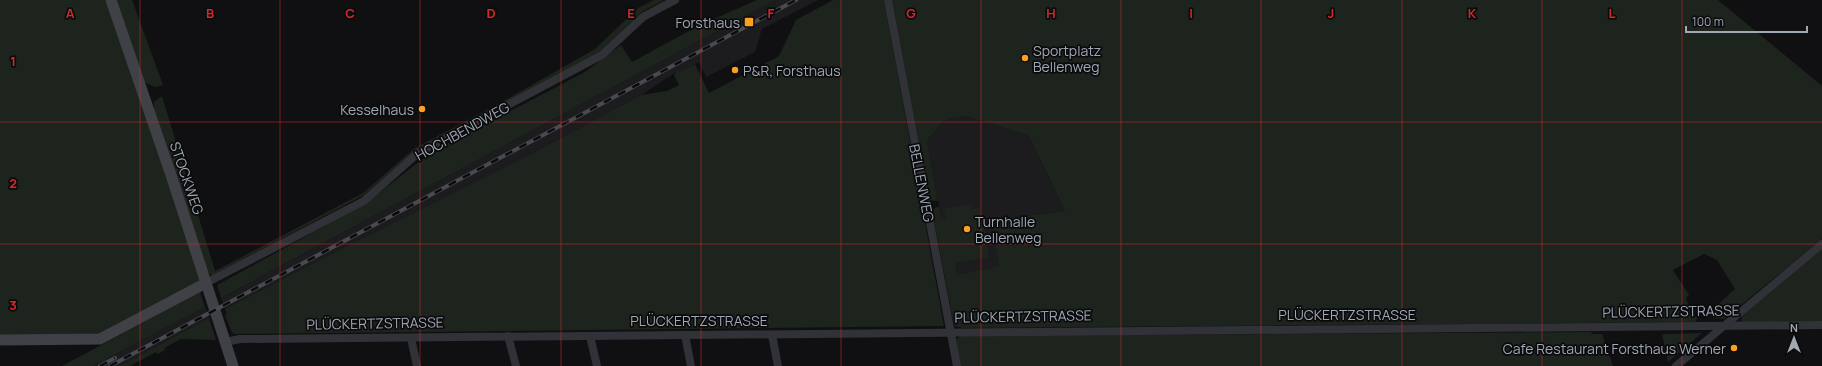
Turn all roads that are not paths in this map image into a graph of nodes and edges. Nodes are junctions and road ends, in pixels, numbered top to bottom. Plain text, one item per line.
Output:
1 (111, 0) edge
2 (675, 0) edge
3 (888, 0) edge
4 (1822, 244) edge
5 (206, 283) junction
6 (1723, 325) junction
7 (1822, 325) edge
8 (951, 332) junction
9 (685, 335) junction
10 (772, 335) junction
11 (508, 336) junction
12 (590, 336) junction
13 (411, 338) junction
14 (0, 340) edge
15 (225, 342) junction
16 (233, 366) edge
17 (417, 366) edge
18 (516, 366) edge
19 (597, 366) edge
20 (691, 366) edge
21 (778, 366) edge
22 (957, 366) edge
23 (1676, 366) edge

1 - 5 street, STOCKWEG
2 - 5 street, HOCHBENDWEG
3 - 8 street, BELLENWEG
4 - 6 street
5 - 14 street
5 - 15 street, STOCKWEG
6 - 7 street, PLÜCKERTZSTRASSE
6 - 8 street, PLÜCKERTZSTRASSE
6 - 23 street
8 - 10 street, PLÜCKERTZSTRASSE
8 - 22 street, BELLENWEG
9 - 10 street, PLÜCKERTZSTRASSE
9 - 12 street, PLÜCKERTZSTRASSE
9 - 20 street
10 - 21 street
11 - 12 street, PLÜCKERTZSTRASSE
11 - 13 street, PLÜCKERTZSTRASSE
11 - 18 street
12 - 19 street
13 - 15 street, PLÜCKERTZSTRASSE
13 - 17 street
15 - 16 street, STOCKWEG

